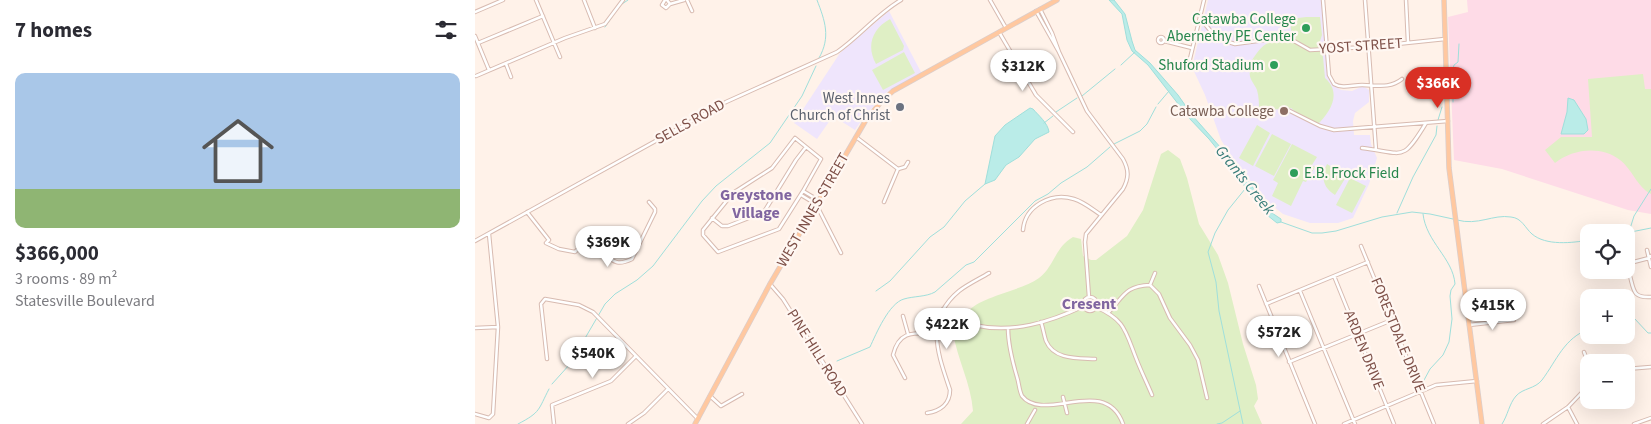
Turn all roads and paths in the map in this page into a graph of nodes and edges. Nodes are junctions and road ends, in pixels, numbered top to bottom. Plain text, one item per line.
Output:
1 (492, 0) edge
2 (503, 0) edge
3 (536, 0) edge
4 (584, 0) edge
5 (623, 0) edge
6 (666, 0) edge
7 (686, 0) edge
8 (901, 0) edge
9 (990, 0) edge
10 (1057, 0) edge
11 (1205, 0) edge
12 (1323, 0) edge
13 (1365, 0) edge
14 (1406, 0) edge
15 (1444, 0) edge
16 (494, 4) junction
17 (670, 4) junction
18 (1038, 10) junction
19 (692, 11) dead end
20 (475, 12) edge
21 (543, 16) junction
22 (1201, 18) junction
23 (595, 28) junction
24 (1006, 28) junction
25 (999, 32) junction
26 (475, 36) edge
27 (1445, 39) junction
28 (1164, 41) dead end
29 (1408, 42) junction
30 (478, 43) junction
31 (555, 43) junction
32 (1368, 47) junction
33 (1192, 48) junction
34 (1327, 49) junction
35 (560, 57) dead end
36 (1189, 63) dead end
37 (506, 64) junction
38 (489, 70) junction
39 (476, 76) edge
40 (511, 76) dead end
41 (1402, 78) dead end
42 (1371, 86) junction
43 (1286, 108) dead end
44 (1448, 121) junction
45 (1426, 123) junction
46 (1373, 126) junction
47 (1073, 132) dead end
48 (856, 137) junction
49 (806, 146) junction
50 (1362, 148) dead end
51 (1376, 150) junction
52 (908, 162) dead end
53 (897, 169) junction
54 (802, 193) junction
55 (649, 202) dead end
56 (817, 202) junction
57 (884, 202) dead end
58 (527, 212) junction
59 (1101, 215) junction
60 (712, 218) junction
61 (1023, 230) dead end
62 (489, 234) junction
63 (475, 242) edge
64 (1361, 246) dead end
65 (1647, 250) dead end
66 (841, 253) dead end
67 (1650, 257) edge
68 (1635, 261) edge
69 (1368, 262) junction
70 (1651, 267) edge
71 (989, 273) dead end
72 (1155, 273) dead end
73 (1334, 276) junction
74 (1631, 279) edge
75 (770, 284) junction
76 (1150, 285) junction
77 (1259, 286) dead end
78 (1300, 291) junction
79 (1089, 297) junction
80 (1651, 297) edge
81 (1266, 304) junction
82 (1084, 306) junction
83 (1096, 307) junction
84 (943, 309) junction
85 (1108, 312) junction
86 (903, 316) dead end
87 (1392, 320) junction
88 (1514, 320) dead end
89 (1041, 322) junction
90 (1469, 326) junction
91 (498, 327) junction
92 (475, 328) edge
93 (1008, 328) junction
94 (936, 333) junction
95 (908, 334) junction
96 (1358, 334) junction
97 (1324, 348) junction
98 (636, 356) junction
99 (547, 359) dead end
100 (1095, 359) dead end
101 (1289, 362) junction
102 (1651, 367) edge
103 (1635, 368) edge
104 (905, 378) dead end
105 (1477, 381) junction
106 (668, 389) junction
107 (1421, 392) junction
108 (742, 394) dead end
109 (1580, 394) edge
110 (1152, 395) dead end
111 (710, 396) junction
112 (1063, 397) dead end
113 (1207, 398) dead end
114 (1387, 405) junction
115 (1090, 407) dead end
116 (1568, 407) junction
117 (1035, 410) junction
118 (1075, 411) dead end
119 (927, 412) dead end
120 (1039, 413) dead end
121 (1067, 413) junction
122 (475, 414) edge
123 (1061, 414) dead end
124 (1651, 418) edge
125 (698, 419) junction
126 (1353, 420) junction
127 (554, 424) edge
128 (628, 424) edge
129 (695, 424) edge
130 (862, 424) edge
131 (1027, 424) edge
132 (1123, 424) edge
133 (1315, 424) edge
134 (1344, 424) edge
135 (1355, 424) edge
136 (1394, 424) edge
137 (1434, 424) edge
138 (1482, 424) edge
139 (1543, 424) edge
140 (1577, 424) edge
141 (1634, 424) edge

1 - 16 street
2 - 16 street
3 - 21 street
4 - 23 street
5 - 23 street
6 - 17 street
6 - 17 street
7 - 17 street
7 - 19 street
8 - 58 street, SELLS ROAD
9 - 24 street
10 - 18 main road, WEST INNES STREET
11 - 22 street
12 - 34 street
13 - 32 street
14 - 29 street
15 - 27 main road
16 - 20 street
18 - 24 main road, WEST INNES STREET
18 - 59 street
21 - 30 street
21 - 31 street
22 - 33 street
22 - 34 street, YOST STREET
23 - 31 street
24 - 25 main road, WEST INNES STREET
25 - 47 street
25 - 48 main road, WEST INNES STREET
26 - 30 street
27 - 29 street, YOST STREET
27 - 44 main road
28 - 33 street
29 - 32 street, YOST STREET
30 - 38 street
31 - 35 street
31 - 37 street
32 - 34 street, YOST STREET
32 - 42 street
33 - 36 street
34 - 42 street
37 - 38 street
37 - 40 street
38 - 39 street
41 - 42 street
42 - 46 street
43 - 46 street
44 - 45 street
44 - 90 main road
45 - 46 street
45 - 51 street
46 - 51 street
48 - 53 street
48 - 56 main road, WEST INNES STREET
49 - 54 street
49 - 60 street
49 - 60 street
50 - 51 street
52 - 53 street
53 - 57 street
54 - 56 street
54 - 60 street
55 - 58 street
56 - 66 street
56 - 75 main road, WEST INNES STREET
58 - 62 street, SELLS ROAD
59 - 61 street
59 - 79 street
62 - 63 street, SELLS ROAD
62 - 91 street
64 - 69 street, FORESTDALE DRIVE
65 - 67 street
67 - 68 street
67 - 70 street
69 - 73 street
69 - 87 street, FORESTDALE DRIVE
71 - 84 street
72 - 76 street
73 - 78 street
73 - 96 street, ARDEN DRIVE
74 - 80 street
75 - 111 main road, WEST INNES STREET
75 - 130 street, PINE HILL ROAD
76 - 85 street
76 - 113 street
77 - 81 street
78 - 81 street
78 - 97 street
79 - 82 street
79 - 83 street
81 - 101 street
82 - 83 street
82 - 89 street
83 - 85 street
84 - 93 street
84 - 94 street
85 - 110 street
86 - 95 street
87 - 96 street
87 - 107 street, FORESTDALE DRIVE
88 - 90 street
89 - 93 street
89 - 100 street
90 - 105 main road
91 - 92 street
91 - 122 street
93 - 117 street
94 - 95 street
94 - 119 street
95 - 104 street
96 - 97 street
96 - 114 street, ARDEN DRIVE
97 - 101 street
97 - 126 street
98 - 99 street
98 - 106 street
98 - 127 street
101 - 133 street
102 - 103 street
105 - 107 street
105 - 138 main road
106 - 125 street
106 - 128 street
107 - 114 street
107 - 137 street, FORESTDALE DRIVE
108 - 111 street
109 - 116 street
111 - 125 main road, WEST INNES STREET
112 - 121 street
114 - 126 street
114 - 136 street, ARDEN DRIVE
115 - 132 street
116 - 139 street
116 - 140 street
117 - 120 street
117 - 131 street
118 - 121 street
121 - 123 street
124 - 141 street
125 - 129 main road, WEST INNES STREET
126 - 134 street
126 - 135 street

